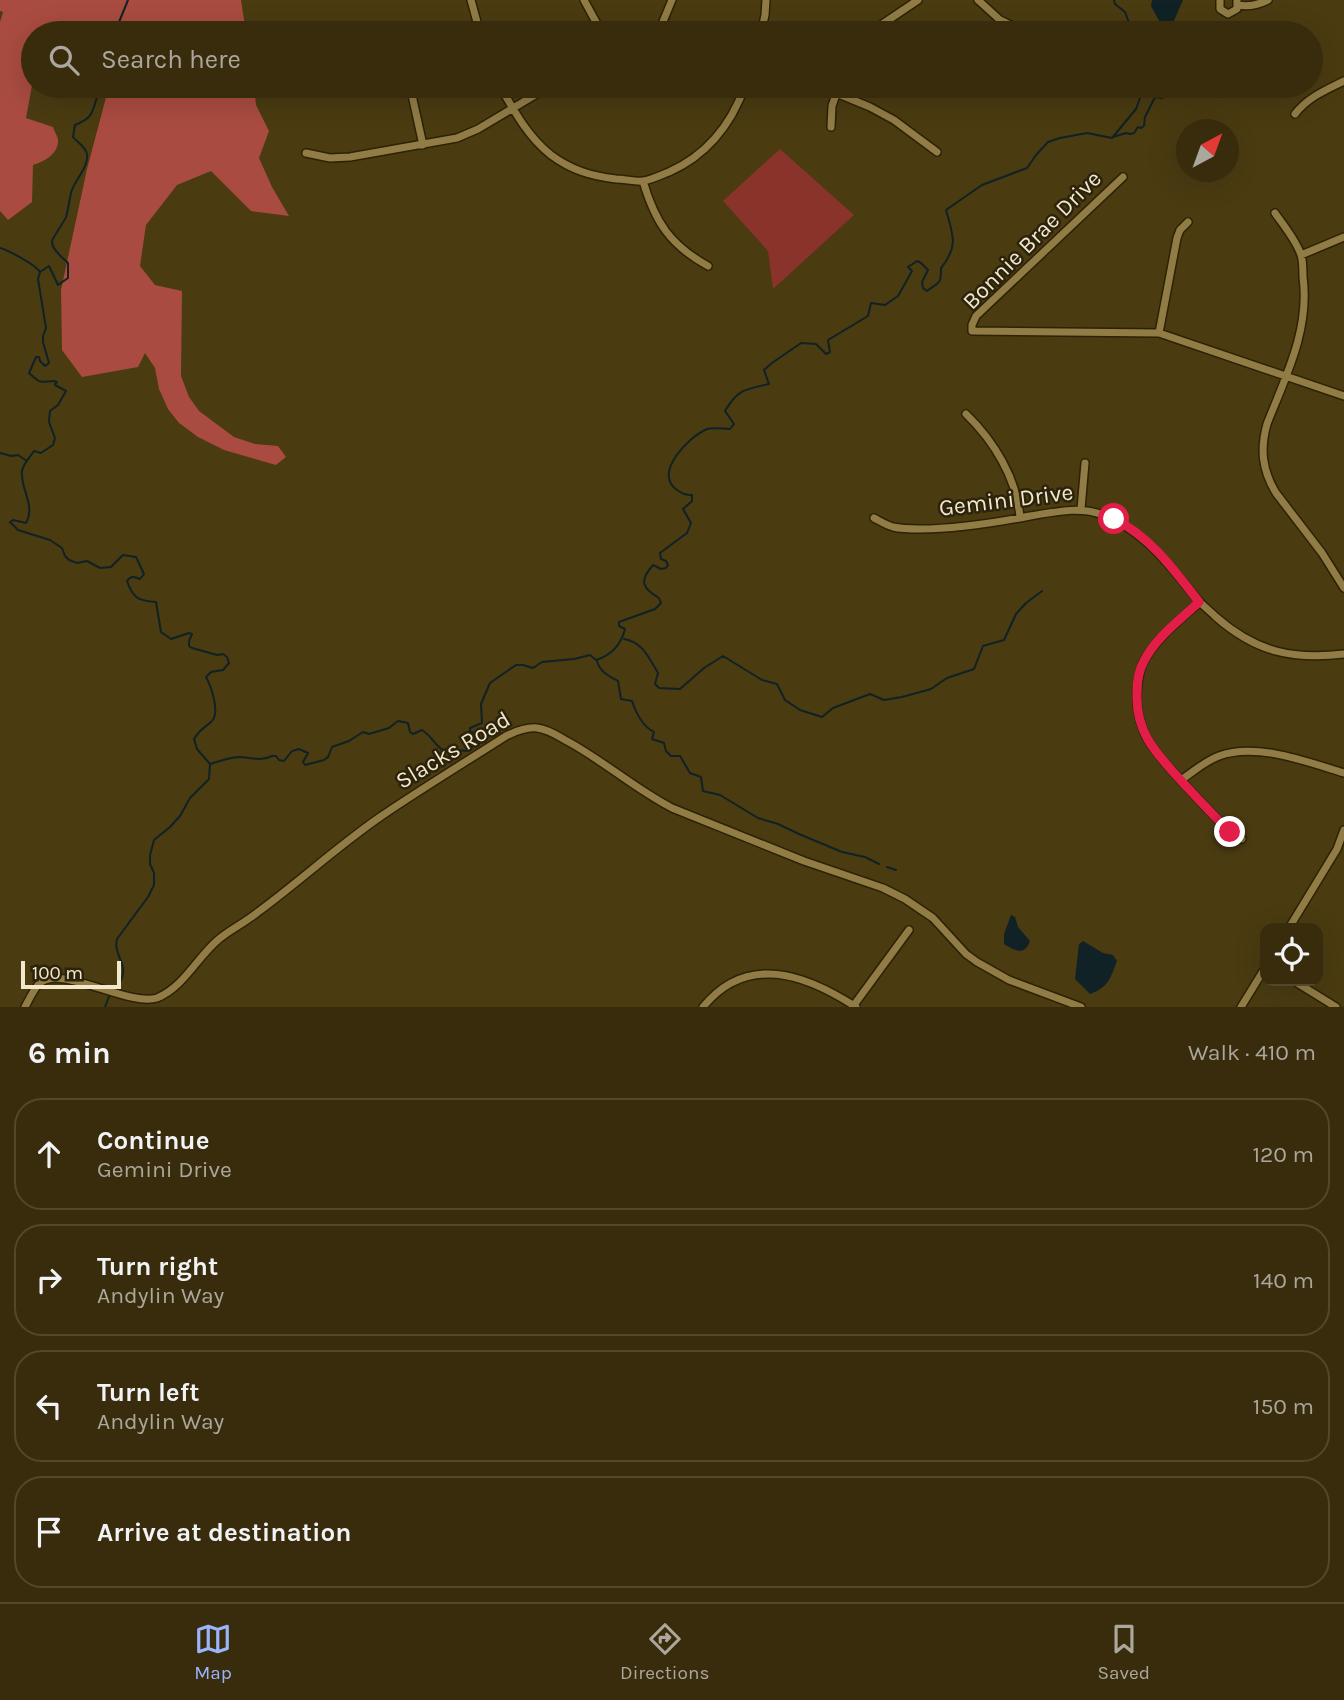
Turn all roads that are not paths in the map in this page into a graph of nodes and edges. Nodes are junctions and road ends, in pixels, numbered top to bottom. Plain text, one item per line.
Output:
1 (471, 0) edge
2 (584, 0) edge
3 (673, 0) edge
4 (766, 0) edge
5 (918, 0) edge
6 (978, 0) edge
7 (1220, 0) edge
8 (1268, 0) edge
9 (1237, 2) edge
10 (477, 21) edge
11 (595, 21) edge
12 (663, 21) edge
13 (764, 21) edge
14 (886, 21) edge
15 (1002, 21) edge
16 (1344, 81) edge
17 (1323, 92) edge
18 (413, 98) edge
19 (507, 98) edge
20 (531, 98) edge
21 (740, 98) edge
22 (835, 98) edge
23 (854, 98) edge
24 (1311, 98) edge
25 (513, 109) junction
26 (1295, 114) dead end
27 (831, 127) dead end
28 (423, 145) junction
29 (937, 152) dead end
30 (306, 153) dead end
31 (1123, 177) dead end
32 (643, 181) junction
33 (1275, 213) dead end
34 (1188, 222) dead end
35 (1344, 237) edge
36 (1301, 255) junction
37 (708, 266) dead end
38 (1159, 334) junction
39 (1286, 376) junction
40 (1344, 396) edge
41 (966, 414) dead end
42 (1085, 463) dead end
43 (1081, 509) junction
44 (874, 518) dead end
45 (1020, 518) junction
46 (1344, 587) edge
47 (1199, 602) junction
48 (1344, 654) edge
49 (1344, 772) edge
50 (1181, 780) junction
51 (1344, 830) edge
52 (1242, 839) dead end
53 (1292, 923) edge
54 (909, 930) dead end
55 (1260, 976) edge
56 (1302, 986) edge
57 (855, 1006) edge
58 (25, 1007) edge
59 (703, 1007) edge
60 (1081, 1007) edge
61 (1241, 1007) edge
62 (1336, 1007) edge

1 - 10 street
2 - 11 street
3 - 12 street
4 - 13 street
5 - 14 street
6 - 15 street
7 - 9 street
8 - 9 street
16 - 17 street
18 - 28 street
19 - 25 street
20 - 25 street
21 - 32 street
22 - 27 street
23 - 29 street
24 - 26 street
25 - 28 street
25 - 32 street
28 - 30 street
31 - 38 street, Bonnie Brae Drive
32 - 37 street
33 - 36 street
34 - 38 street
35 - 36 street
36 - 39 street
38 - 39 street
39 - 40 street
39 - 46 street
41 - 45 street
42 - 43 street
43 - 45 street, Gemini Drive
43 - 47 street, Gemini Drive
44 - 45 street, Gemini Drive
47 - 48 street, Gemini Drive
47 - 50 street
49 - 50 street
50 - 52 street
51 - 53 street
54 - 57 street
55 - 61 street
56 - 62 street
57 - 59 street
58 - 60 street, Slacks Road

